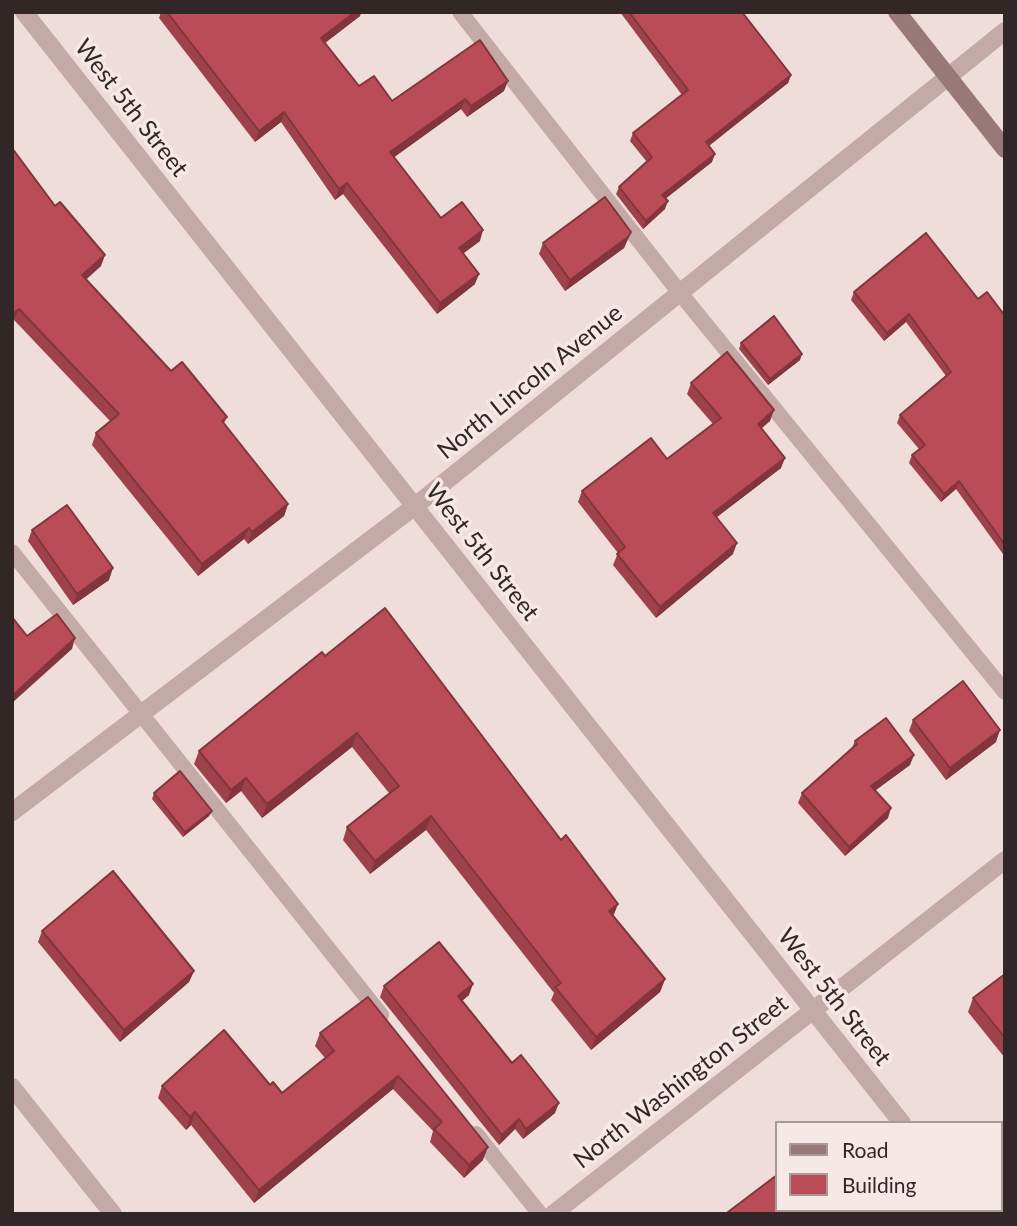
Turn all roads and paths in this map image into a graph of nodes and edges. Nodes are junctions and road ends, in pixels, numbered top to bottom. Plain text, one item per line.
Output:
1 (24, 12) edge
2 (460, 12) edge
3 (897, 12) edge
4 (1005, 31) edge
5 (948, 77) junction
6 (1005, 149) edge
7 (680, 293) junction
8 (415, 506) junction
9 (12, 552) edge
10 (1005, 692) edge
11 (142, 714) junction
12 (12, 812) edge
13 (1005, 860) edge
14 (813, 1010) junction
15 (393, 1029) edge
16 (12, 1087) edge
17 (462, 1116) edge
18 (900, 1121) edge
19 (113, 1214) edge
20 (540, 1214) edge
21 (553, 1214) edge

1 - 8 street, West 5th Street
2 - 7 lane
3 - 5 main road
4 - 5 street, North Lincoln Avenue
5 - 6 main road
5 - 7 street, North Lincoln Avenue
7 - 8 street, North Lincoln Avenue
7 - 10 lane
8 - 11 street, North Lincoln Avenue
8 - 14 street, West 5th Street
9 - 11 lane
11 - 12 street, North Lincoln Avenue
11 - 15 lane
13 - 14 street, North Washington Street
14 - 18 street, West 5th Street
14 - 21 street, North Washington Street
16 - 19 street
17 - 20 lane

